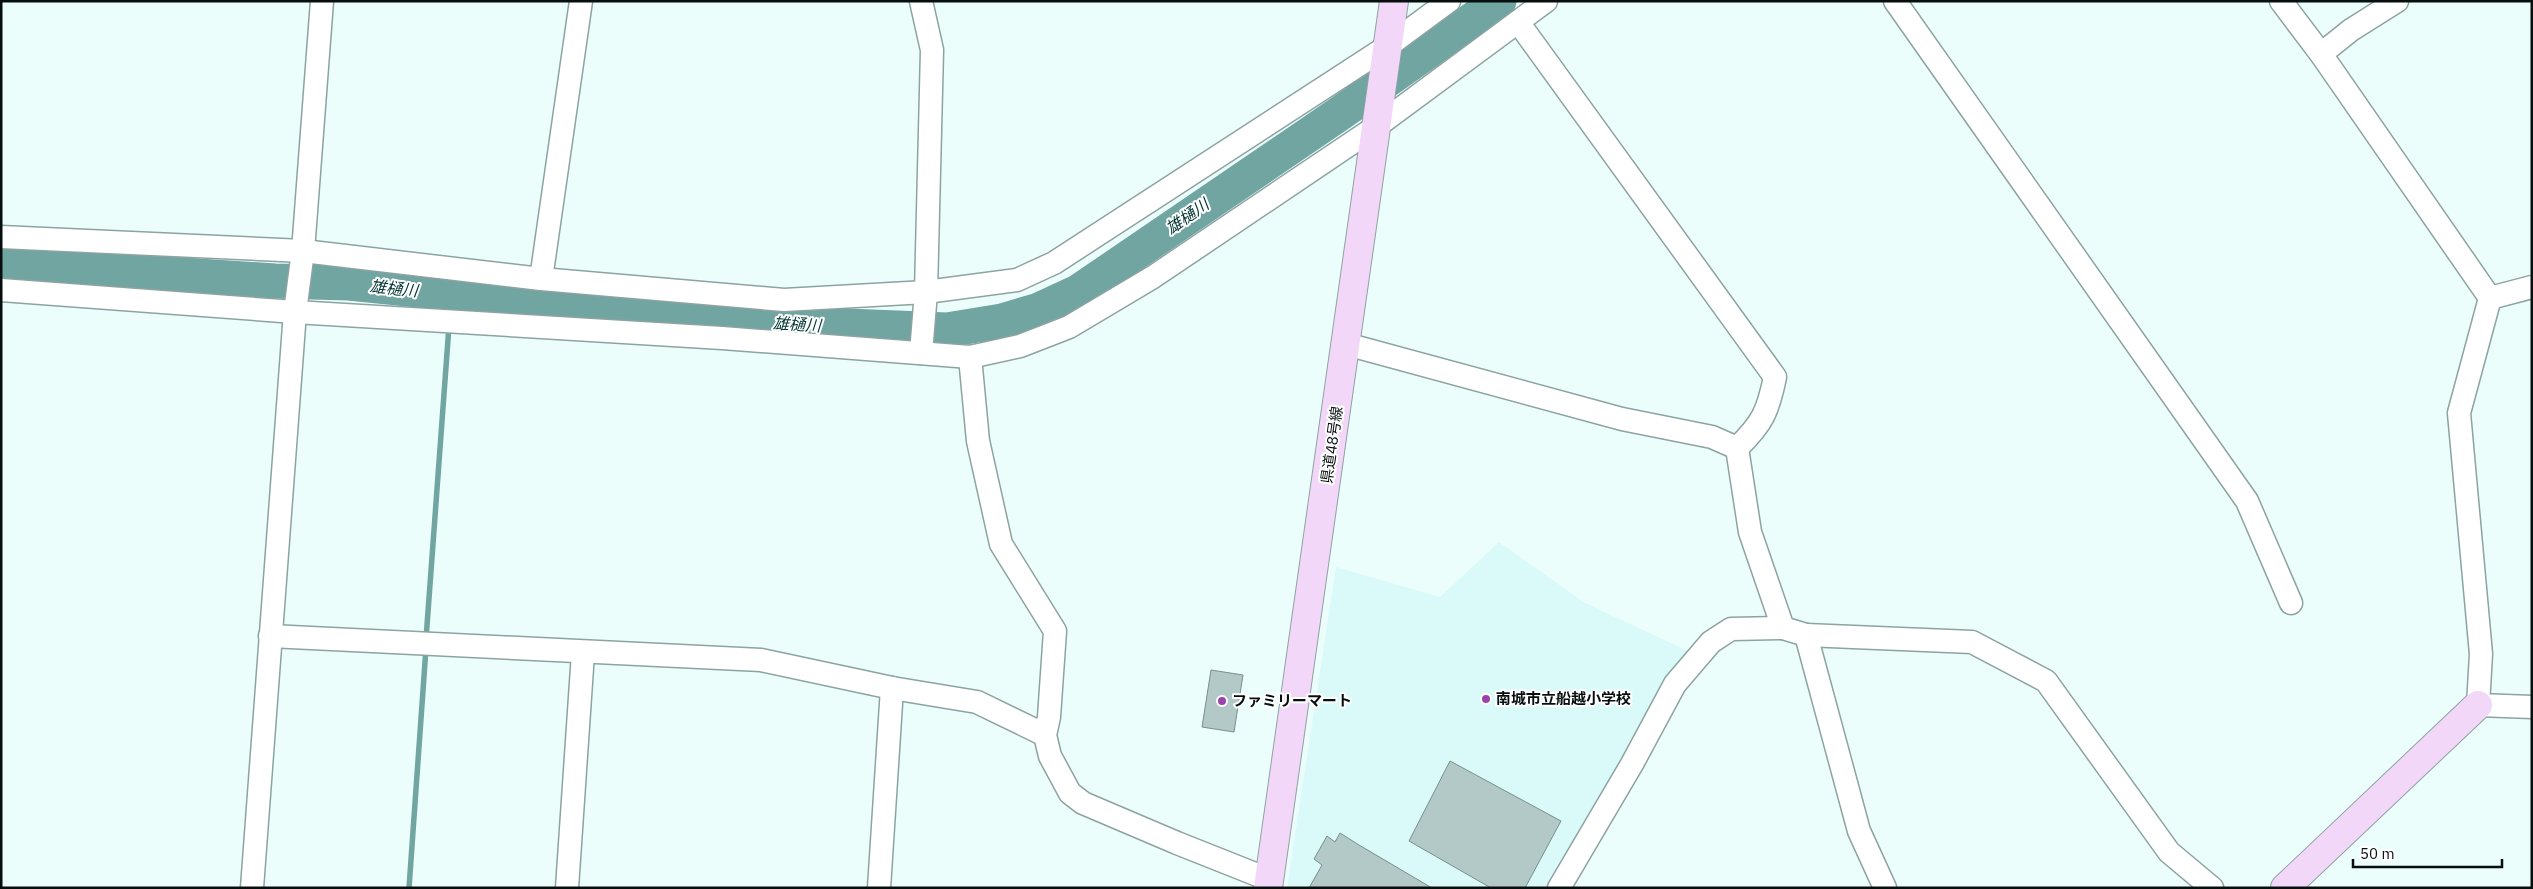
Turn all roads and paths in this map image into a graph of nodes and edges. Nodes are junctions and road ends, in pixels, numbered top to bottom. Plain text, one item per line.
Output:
1 (322, 1) edge
2 (581, 1) edge
3 (921, 1) edge
4 (1394, 1) edge
5 (1449, 1) edge
6 (1546, 1) edge
7 (1895, 1) edge
8 (2281, 1) edge
9 (2397, 1) edge
10 (1518, 22) junction
11 (1387, 53) junction
12 (2321, 54) junction
13 (1378, 118) junction
14 (1, 237) edge
15 (303, 251) junction
16 (541, 279) junction
17 (2532, 287) edge
18 (1, 290) edge
19 (926, 292) junction
20 (2490, 298) junction
21 (295, 312) junction
22 (1346, 344) junction
23 (921, 353) junction
24 (970, 358) junction
25 (1737, 448) junction
26 (2291, 603) dead end
27 (1783, 628) junction
28 (1806, 635) junction
29 (270, 636) junction
30 (583, 653) junction
31 (892, 688) junction
32 (2478, 705) junction
33 (2532, 707) edge
34 (1045, 735) junction
35 (1269, 883) edge
36 (2297, 883) edge
37 (252, 888) edge
38 (567, 888) edge
39 (879, 888) edge
40 (1559, 888) edge
41 (1885, 888) edge
42 (2212, 888) edge

1 - 15 street
2 - 16 street
3 - 19 street
4 - 11 main road, 県道48号線
5 - 11 street
6 - 10 street
7 - 26 street
8 - 12 street
9 - 12 street
10 - 13 street
10 - 25 street
11 - 13 main road, 県道48号線
11 - 19 street
12 - 20 street
13 - 22 main road, 県道48号線
13 - 24 street
14 - 15 street
15 - 16 street
15 - 21 street
16 - 19 street
17 - 20 street
18 - 21 street
19 - 23 street
20 - 32 street
21 - 23 street
21 - 29 street
22 - 25 street
22 - 35 main road, 県道48号線
23 - 24 street
24 - 34 street
25 - 27 street
27 - 28 street
27 - 40 street
28 - 41 street
28 - 42 street
29 - 30 street
29 - 37 street
30 - 31 street
30 - 38 street
31 - 34 street
31 - 39 street
32 - 33 street
32 - 36 main road
34 - 35 street

